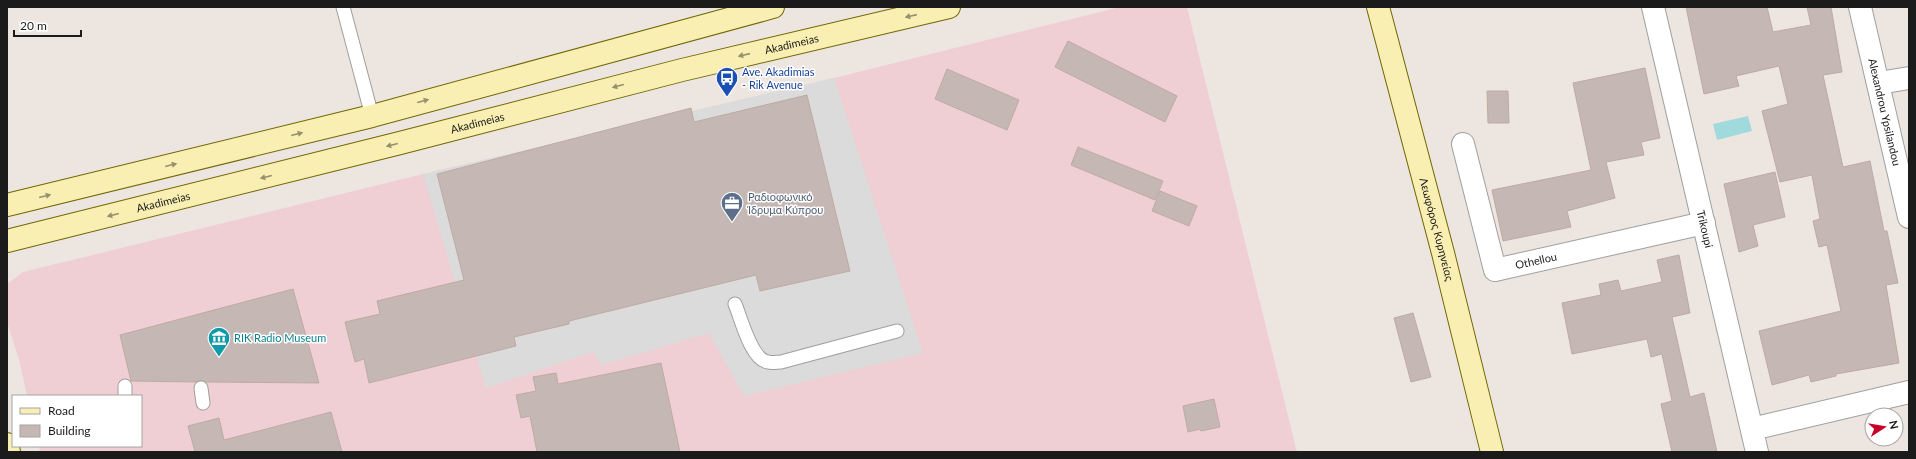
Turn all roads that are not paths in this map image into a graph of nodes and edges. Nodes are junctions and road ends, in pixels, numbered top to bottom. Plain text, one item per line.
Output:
1 (343, 7) edge
2 (773, 7) edge
3 (949, 7) edge
4 (1378, 7) edge
5 (1653, 7) edge
6 (1860, 7) edge
7 (1909, 78) edge
8 (1879, 83) junction
9 (372, 116) junction
10 (1464, 144) dead end
11 (7, 205) edge
12 (1909, 217) edge
13 (1704, 223) junction
14 (7, 242) edge
15 (736, 304) dead end
16 (897, 331) dead end
17 (201, 388) dead end
18 (1909, 392) edge
19 (203, 403) dead end
20 (1752, 429) junction
21 (7, 444) edge
22 (9, 452) edge
23 (1492, 452) edge
24 (1757, 452) edge

1 - 9 lane
9 -> 2 main road
3 -> 14 main road, Akadimeias
4 - 23 main road, Λεωφόρος Κυρηνείας
5 - 13 street, Trikoupi
6 - 8 street, Alexandrou Ypsilandou
7 - 8 street
8 - 12 street, Alexandrou Ypsilandou
11 -> 9 main road
10 - 13 street, Othellou
13 - 20 street, Trikoupi
15 - 16 lane
17 - 19 lane
18 - 20 street
20 - 24 street, Trikoupi
21 - 22 main road

